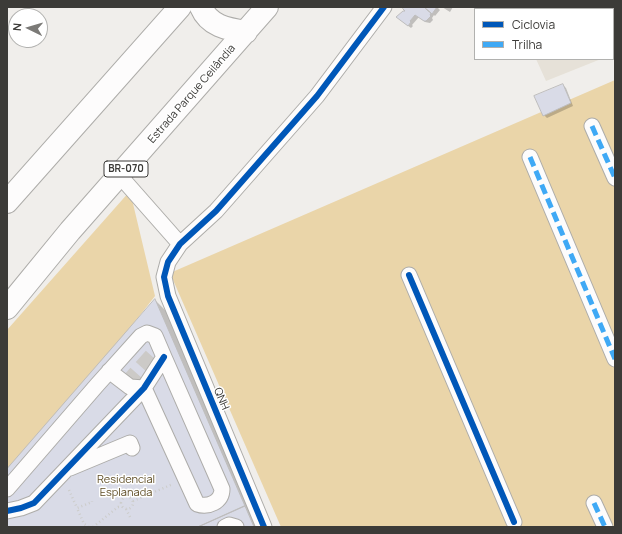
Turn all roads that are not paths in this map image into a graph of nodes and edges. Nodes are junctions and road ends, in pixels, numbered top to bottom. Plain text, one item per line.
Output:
1 (180, 7) edge
2 (201, 7) edge
3 (267, 7) edge
4 (384, 7) edge
5 (246, 32) junction
6 (592, 126) dead end
7 (530, 157) dead end
8 (120, 176) junction
9 (615, 178) edge
10 (7, 202) edge
11 (180, 244) junction
12 (410, 275) dead end
13 (7, 308) edge
14 (164, 357) junction
15 (615, 359) edge
16 (109, 371) junction
17 (144, 388) junction
18 (132, 448) dead end
19 (64, 471) junction
20 (7, 489) edge
21 (594, 503) dead end
22 (7, 511) edge
23 (514, 522) dead end
24 (225, 527) edge
25 (236, 527) edge
26 (264, 527) edge
27 (605, 527) edge

1 - 10 highway
2 - 5 highway
3 - 5 highway, Estrada Parque Ceilândia / BR-070
4 - 11 street
5 - 8 highway, Estrada Parque Ceilândia / BR-070
6 - 9 street
7 - 15 street
8 - 11 street
8 - 13 highway, Estrada Parque Ceilândia / BR-070
11 - 26 street, QNH
12 - 23 street
14 - 16 street
14 - 17 street
14 - 17 street
16 - 17 street
16 - 20 street
17 - 19 street
18 - 19 street
19 - 22 street
21 - 27 street
24 - 25 street

